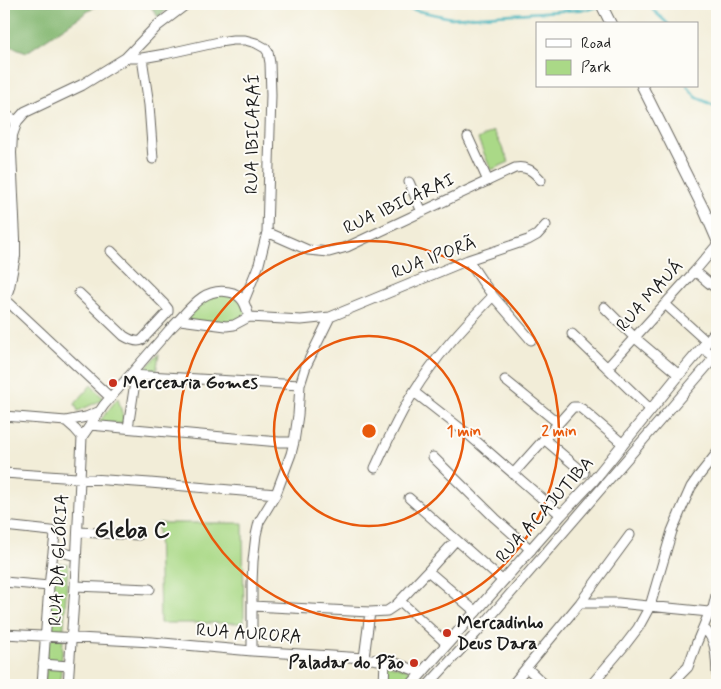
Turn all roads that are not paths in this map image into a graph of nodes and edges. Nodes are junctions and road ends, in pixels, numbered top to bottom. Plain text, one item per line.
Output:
1 (186, 4) edge
2 (601, 4) edge
3 (610, 22) edge
4 (126, 58) junction
5 (142, 58) junction
6 (643, 88) edge
7 (4, 114) edge
8 (17, 121) junction
9 (468, 137) dead end
10 (8, 147) edge
11 (153, 159) dead end
12 (541, 180) dead end
13 (488, 181) junction
14 (409, 182) dead end
15 (422, 212) junction
16 (546, 225) dead end
17 (267, 232) junction
18 (16, 239) junction
19 (4, 240) edge
20 (717, 240) edge
21 (717, 245) edge
22 (111, 252) dead end
23 (468, 260) junction
24 (695, 271) junction
25 (717, 289) edge
26 (79, 293) dead end
27 (493, 296) junction
28 (4, 300) edge
29 (244, 301) junction
30 (665, 304) junction
31 (604, 308) dead end
32 (249, 317) junction
33 (330, 318) junction
34 (180, 320) junction
35 (153, 329) junction
36 (717, 330) edge
37 (572, 334) dead end
38 (634, 337) junction
39 (163, 338) junction
40 (531, 340) dead end
41 (705, 345) junction
42 (716, 356) edge
43 (607, 368) junction
44 (679, 375) junction
45 (133, 376) junction
46 (505, 380) dead end
47 (300, 386) junction
48 (414, 392) junction
49 (111, 398) junction
50 (651, 410) junction
51 (99, 412) junction
52 (4, 416) edge
53 (66, 421) junction
54 (558, 424) junction
55 (90, 425) junction
56 (128, 428) junction
57 (82, 437) junction
58 (544, 439) junction
59 (294, 442) junction
60 (623, 444) junction
61 (717, 453) edge
62 (433, 457) dead end
63 (613, 457) junction
64 (622, 465) junction
65 (376, 468) dead end
66 (4, 473) edge
67 (584, 473) dead end
68 (514, 474) junction
69 (597, 476) junction
70 (80, 478) junction
71 (606, 484) junction
72 (276, 494) junction
73 (410, 498) dead end
74 (561, 515) junction
75 (4, 526) edge
76 (78, 532) junction
77 (139, 535) dead end
78 (630, 535) dead end
79 (456, 540) junction
80 (54, 550) junction
81 (532, 550) junction
82 (76, 556) junction
83 (428, 571) junction
84 (505, 580) junction
85 (4, 582) edge
86 (49, 586) junction
87 (75, 586) junction
88 (150, 589) dead end
89 (717, 591) edge
90 (400, 601) junction
91 (504, 601) junction
92 (580, 603) junction
93 (252, 606) junction
94 (650, 606) junction
95 (711, 611) junction
96 (370, 612) junction
97 (476, 612) junction
98 (703, 628) junction
99 (4, 634) edge
100 (45, 637) junction
101 (71, 638) junction
102 (447, 644) junction
103 (252, 651) junction
104 (364, 658) junction
105 (385, 660) junction
106 (44, 664) junction
107 (69, 666) junction
108 (526, 668) junction
109 (422, 673) junction
110 (717, 675) edge
111 (42, 685) edge
112 (68, 685) edge
113 (384, 685) edge
114 (412, 685) edge
115 (428, 685) edge
116 (512, 685) edge
117 (545, 685) edge
118 (591, 685) edge
119 (675, 685) edge

1 - 4 street
2 - 3 street
4 - 5 street, RUA IBICARAÍ
4 - 8 street
5 - 11 street
5 - 17 street, RUA IBICARAÍ
6 - 20 street
7 - 8 street
8 - 10 street
9 - 13 street
10 - 18 street
12 - 13 street, RUA IBICARAI
13 - 15 street, RUA IBICARAI
14 - 15 street
15 - 17 street, RUA IBICARAI
16 - 23 street, RUA IPORÃ
17 - 29 street, RUA IBICARAÍ
18 - 19 street
18 - 28 street
21 - 24 street, RUA MAUÁ
22 - 35 street
23 - 27 street
23 - 33 street, RUA IPORÃ
24 - 25 street
24 - 30 street, RUA MAUÁ
26 - 35 street
27 - 40 street
27 - 48 street
28 - 49 street
29 - 32 street
29 - 34 street
30 - 38 street, RUA MAUÁ
30 - 41 street
31 - 38 street
32 - 33 street, RUA IPORÃ
32 - 34 street
33 - 47 street
34 - 39 street
35 - 39 street
36 - 41 street, RUA ACAJUTIBA
37 - 43 street
38 - 43 street, RUA MAUÁ
38 - 44 street
39 - 45 street
41 - 42 street
41 - 44 street, RUA ACAJUTIBA
42 - 64 street
43 - 50 street
44 - 50 street, RUA ACAJUTIBA
45 - 47 street
45 - 49 street
45 - 56 street
46 - 54 street
47 - 59 street
48 - 65 street
48 - 68 street
49 - 51 street
50 - 60 street, RUA ACAJUTIBA
51 - 53 street
51 - 55 street
52 - 53 street
53 - 57 street
54 - 58 street
54 - 60 street
55 - 56 street
55 - 57 street
56 - 59 street
57 - 70 street, RUA DA GLÓRIA
58 - 67 street
58 - 68 street
59 - 72 street
60 - 63 street, RUA ACAJUTIBA
61 - 94 street
62 - 81 street
63 - 64 street
63 - 69 street, RUA ACAJUTIBA
64 - 71 street
66 - 70 street
68 - 74 street
69 - 71 street
69 - 74 street, RUA ACAJUTIBA
70 - 72 street
70 - 76 street, RUA DA GLÓRIA
71 - 91 street
72 - 93 street
73 - 79 street
74 - 81 street, RUA ACAJUTIBA
75 - 80 street
76 - 77 street
76 - 82 street, RUA DA GLÓRIA
78 - 92 street
79 - 83 street
79 - 84 street
80 - 82 street
80 - 86 street
81 - 84 street, RUA ACAJUTIBA
82 - 87 street, RUA DA GLÓRIA
83 - 90 street
83 - 97 street
84 - 91 street
84 - 97 street, RUA ACAJUTIBA
85 - 86 street
86 - 100 street
87 - 88 street
87 - 101 street, RUA DA GLÓRIA
89 - 95 street
90 - 96 street
90 - 102 street
91 - 115 street
92 - 94 street
92 - 108 street
93 - 96 street
93 - 103 street
94 - 95 street
94 - 118 street
95 - 98 street
96 - 104 street
97 - 102 street, RUA ACAJUTIBA
98 - 110 street
98 - 119 street
99 - 100 street, RUA AURORA
100 - 101 street, RUA AURORA
100 - 106 street
101 - 103 street, RUA AURORA
101 - 107 street, RUA DA GLÓRIA
102 - 109 street, RUA ACAJUTIBA
103 - 104 street, RUA AURORA
104 - 105 street, RUA AURORA
105 - 109 street, RUA AURORA
105 - 113 street
106 - 107 street
106 - 111 street
107 - 112 street, RUA DA GLÓRIA
108 - 116 street
108 - 117 street
109 - 114 street, RUA ACAJUTIBA

